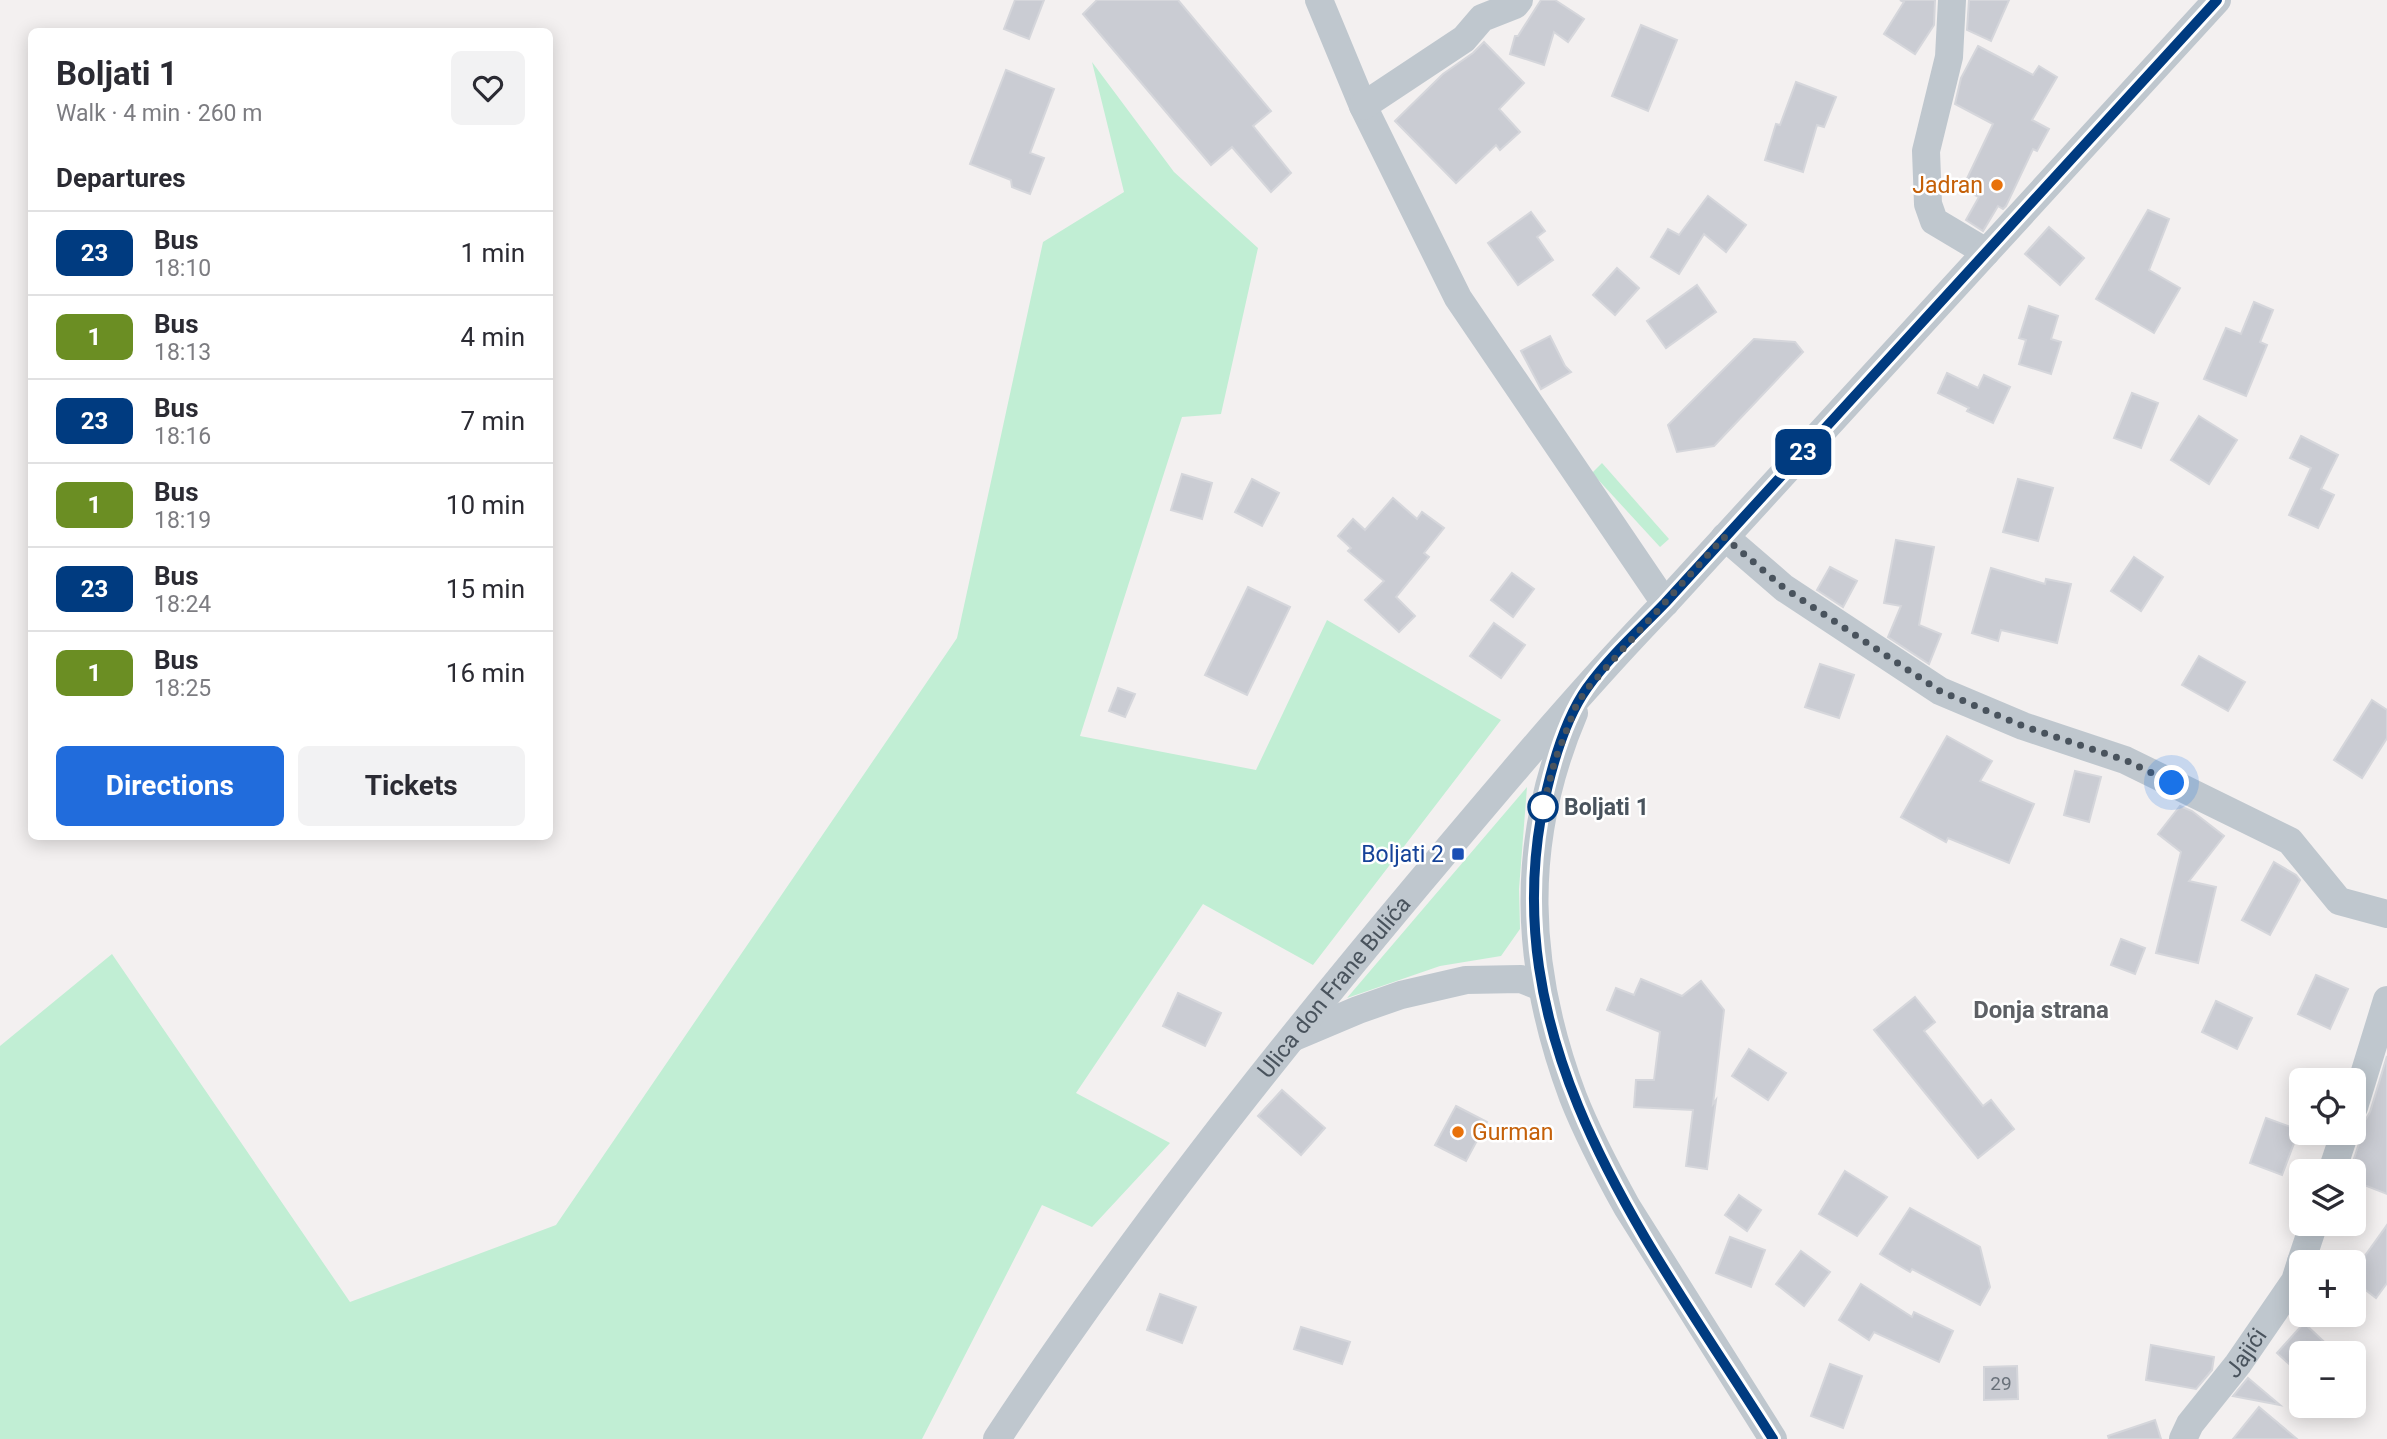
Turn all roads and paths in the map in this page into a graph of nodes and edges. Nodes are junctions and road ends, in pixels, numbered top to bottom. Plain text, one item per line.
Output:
1 (1319, 0) edge
2 (1519, 0) edge
3 (1952, 0) edge
4 (2217, 0) edge
5 (1363, 106) junction
6 (1986, 252) junction
7 (1724, 537) junction
8 (1665, 603) junction
9 (1586, 690) junction
10 (2387, 914) edge
11 (1541, 986) junction
12 (2387, 1000) edge
13 (1289, 1040) junction
14 (2366, 1068) edge
15 (2289, 1290) edge
16 (996, 1439) edge
17 (1773, 1439) edge
18 (2183, 1439) edge

1 - 5 street
2 - 5 street
3 - 6 street
4 - 6 street, Ulica don Frane Bulića
5 - 8 street
6 - 7 street, Ulica don Frane Bulića
7 - 8 street, Ulica don Frane Bulića
7 - 10 street
8 - 9 street, Ulica don Frane Bulića
9 - 11 street
9 - 13 street, Ulica don Frane Bulića
11 - 13 street
11 - 17 street
12 - 14 street
13 - 16 street, Ulica don Frane Bulića
15 - 18 street, Jajići

